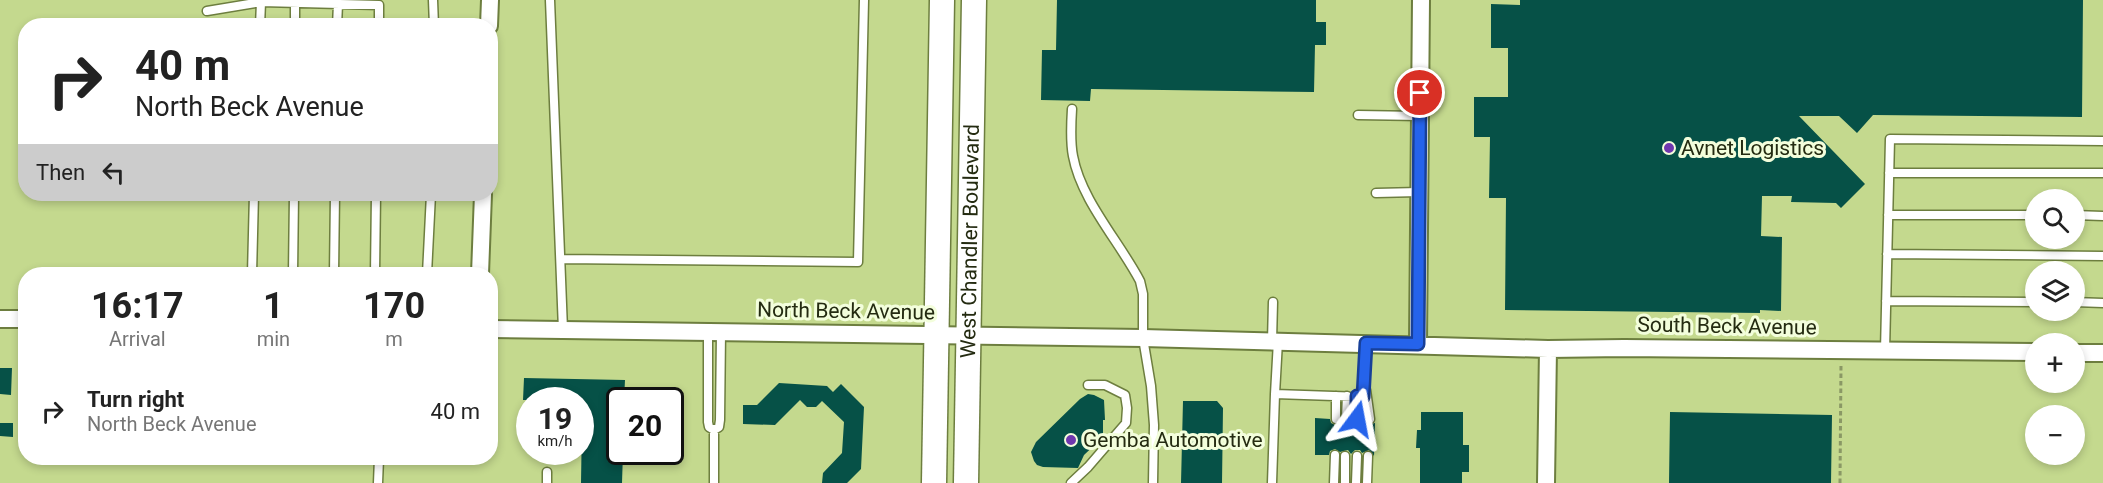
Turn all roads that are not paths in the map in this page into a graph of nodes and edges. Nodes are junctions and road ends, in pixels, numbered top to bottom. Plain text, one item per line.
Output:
1 (432, 0) edge
2 (490, 0) edge
3 (550, 0) edge
4 (864, 0) edge
5 (942, 0) edge
6 (974, 0) edge
7 (1421, 0) edge
8 (261, 1) edge
9 (382, 2) edge
10 (295, 3) junction
11 (338, 4) junction
12 (207, 11) dead end
13 (260, 18) edge
14 (295, 18) edge
15 (337, 18) edge
16 (380, 18) edge
17 (433, 18) edge
18 (489, 18) edge
19 (1072, 110) dead end
20 (1358, 115) dead end
21 (1420, 116) junction
22 (2103, 141) edge
23 (1889, 173) junction
24 (2103, 173) edge
25 (1419, 192) junction
26 (1376, 193) dead end
27 (254, 201) edge
28 (294, 201) edge
29 (335, 201) edge
30 (376, 201) edge
31 (431, 201) edge
32 (483, 201) edge
33 (1888, 215) junction
34 (2025, 215) edge
35 (2085, 215) edge
36 (2103, 216) edge
37 (1887, 254) junction
38 (2103, 256) edge
39 (561, 259) junction
40 (252, 267) edge
41 (293, 267) edge
42 (333, 267) edge
43 (375, 267) edge
44 (427, 267) edge
45 (480, 267) edge
46 (1886, 301) junction
47 (1273, 302) dead end
48 (2025, 302) edge
49 (2085, 302) edge
50 (2103, 303) edge
51 (0, 319) edge
52 (18, 319) edge
53 (498, 329) edge
54 (563, 330) junction
55 (715, 332) junction
56 (936, 335) junction
57 (969, 336) junction
58 (1143, 338) junction
59 (1275, 341) junction
60 (1366, 343) junction
61 (1418, 344) junction
62 (1548, 349) junction
63 (1885, 351) junction
64 (2025, 352) edge
65 (2085, 353) edge
66 (2103, 353) edge
67 (1365, 384) junction
68 (1088, 385) dead end
69 (1275, 394) junction
70 (1336, 396) junction
71 (1347, 396) junction
72 (1357, 396) junction
73 (1336, 419) dead end
74 (1346, 419) dead end
75 (1357, 419) dead end
76 (1370, 419) dead end
77 (714, 430) junction
78 (1335, 455) dead end
79 (1346, 456) dead end
80 (1357, 456) dead end
81 (1368, 456) dead end
82 (379, 465) edge
83 (547, 471) dead end
84 (378, 483) edge
85 (547, 483) edge
86 (714, 483) edge
87 (934, 483) edge
88 (966, 483) edge
89 (1071, 483) edge
90 (1154, 483) edge
91 (1272, 483) edge
92 (1334, 483) edge
93 (1345, 483) edge
94 (1356, 483) edge
95 (1367, 483) edge
96 (1546, 483) edge

1 - 17 lane
2 - 18 street
3 - 39 lane
4 - 39 lane
5 - 56 main road, West Chandler Boulevard
6 - 57 main road, West Chandler Boulevard
7 - 21 street
8 - 10 lane
8 - 12 lane
8 - 13 lane
9 - 11 lane
9 - 16 lane
10 - 11 lane
10 - 14 lane
11 - 15 lane
19 - 58 lane
20 - 21 lane
21 - 25 street
22 - 23 lane
23 - 24 lane
23 - 33 lane
25 - 26 lane
25 - 61 street
27 - 40 lane
28 - 41 lane
29 - 42 lane
30 - 43 lane
31 - 44 lane
32 - 45 street
33 - 34 lane
33 - 37 lane
35 - 36 lane
37 - 38 lane
37 - 46 lane
39 - 54 lane
46 - 48 lane
46 - 63 lane
47 - 59 lane
49 - 50 lane
51 - 52 street
53 - 54 street, North Beck Avenue
54 - 55 street, North Beck Avenue
55 - 56 street, North Beck Avenue
55 - 77 lane
55 - 77 lane
56 - 57 street, North Beck Avenue
56 - 87 main road, West Chandler Boulevard
57 - 58 street, North Beck Avenue
57 - 88 main road, West Chandler Boulevard
58 - 59 street, North Beck Avenue
58 - 90 lane
59 - 60 street, North Beck Avenue
59 - 69 lane
60 - 61 street, North Beck Avenue
60 - 67 lane
61 - 62 street, South Beck Avenue
62 - 63 street, South Beck Avenue
62 - 96 street
63 - 64 street, South Beck Avenue
65 - 66 street
67 - 72 lane
67 - 76 lane
68 - 89 lane
69 - 70 lane
69 - 91 lane
70 - 71 lane
70 - 73 lane
71 - 72 lane
71 - 74 lane
72 - 75 lane
77 - 86 lane
78 - 92 lane
79 - 93 lane
80 - 94 lane
81 - 95 lane
82 - 84 lane
83 - 85 lane

